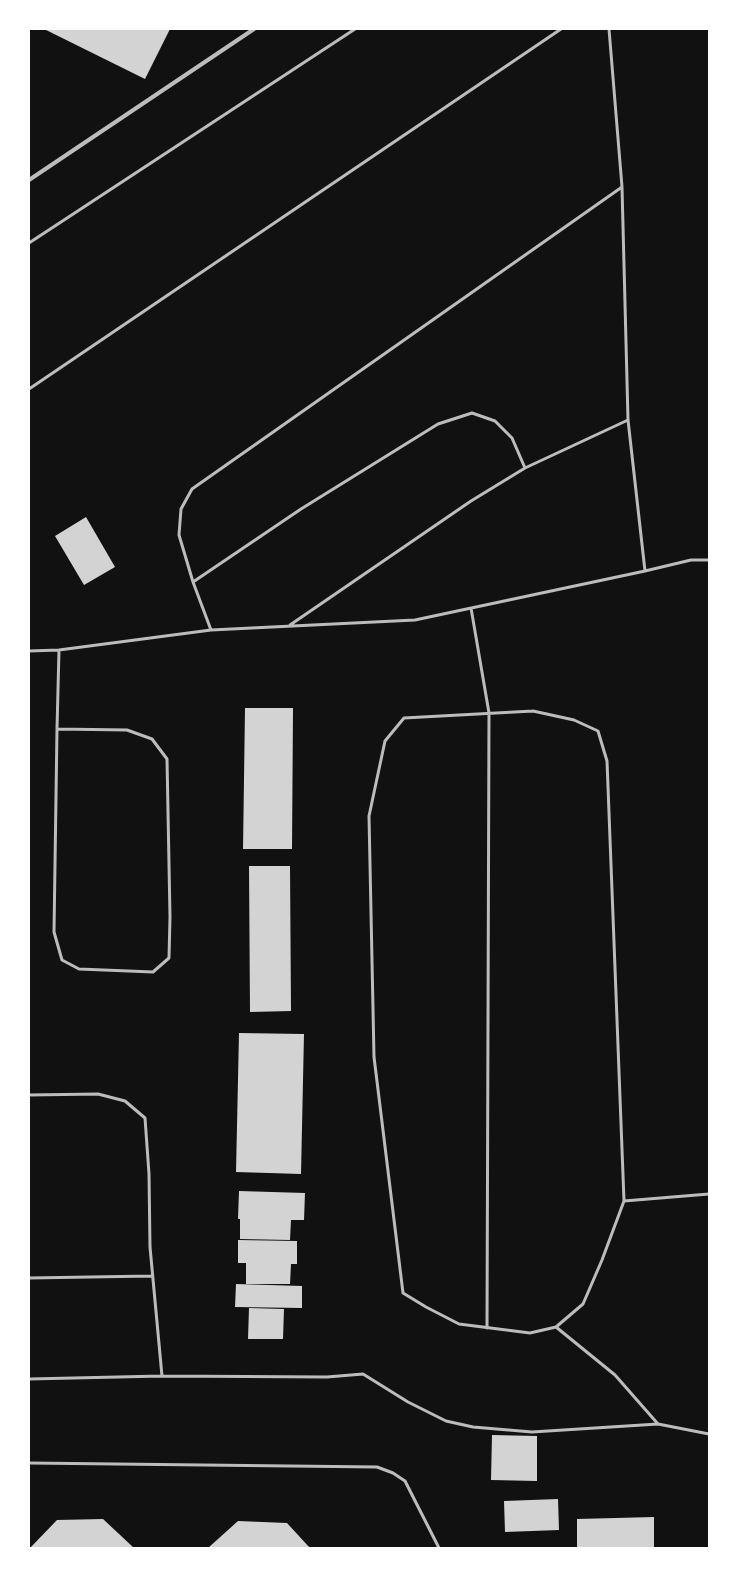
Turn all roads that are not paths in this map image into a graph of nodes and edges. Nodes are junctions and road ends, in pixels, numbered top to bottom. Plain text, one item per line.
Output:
1 (254, 29) edge
2 (355, 29) edge
3 (561, 29) edge
4 (609, 29) edge
5 (29, 180) edge
6 (622, 187) junction
7 (29, 243) edge
8 (29, 389) edge
9 (628, 420) junction
10 (525, 468) junction
11 (709, 560) edge
12 (645, 571) junction
13 (193, 582) junction
14 (471, 608) junction
15 (290, 626) junction
16 (211, 630) junction
17 (59, 650) junction
18 (29, 651) edge
19 (489, 714) junction
20 (57, 729) junction
21 (29, 1094) edge
22 (709, 1194) edge
23 (624, 1200) junction
24 (152, 1276) junction
25 (29, 1278) edge
26 (556, 1327) junction
27 (487, 1328) junction
28 (162, 1376) junction
29 (29, 1379) edge
30 (658, 1424) junction
31 (709, 1434) edge
32 (29, 1463) edge
33 (439, 1548) edge

1 - 5 street
2 - 7 lane
3 - 8 lane
4 - 6 lane
6 - 9 lane
6 - 13 lane
9 - 10 lane
9 - 12 lane
10 - 13 lane
10 - 15 lane
11 - 12 lane
12 - 14 lane
13 - 16 lane
14 - 15 lane
14 - 19 lane
15 - 16 lane
16 - 17 lane
17 - 18 lane
17 - 20 lane
19 - 23 lane
19 - 27 lane
19 - 27 lane
20 - 20 lane
21 - 24 lane
22 - 23 lane
23 - 26 lane
24 - 25 lane
24 - 28 lane
26 - 27 lane
26 - 30 lane
28 - 29 lane
28 - 30 lane
30 - 31 lane
32 - 33 lane

